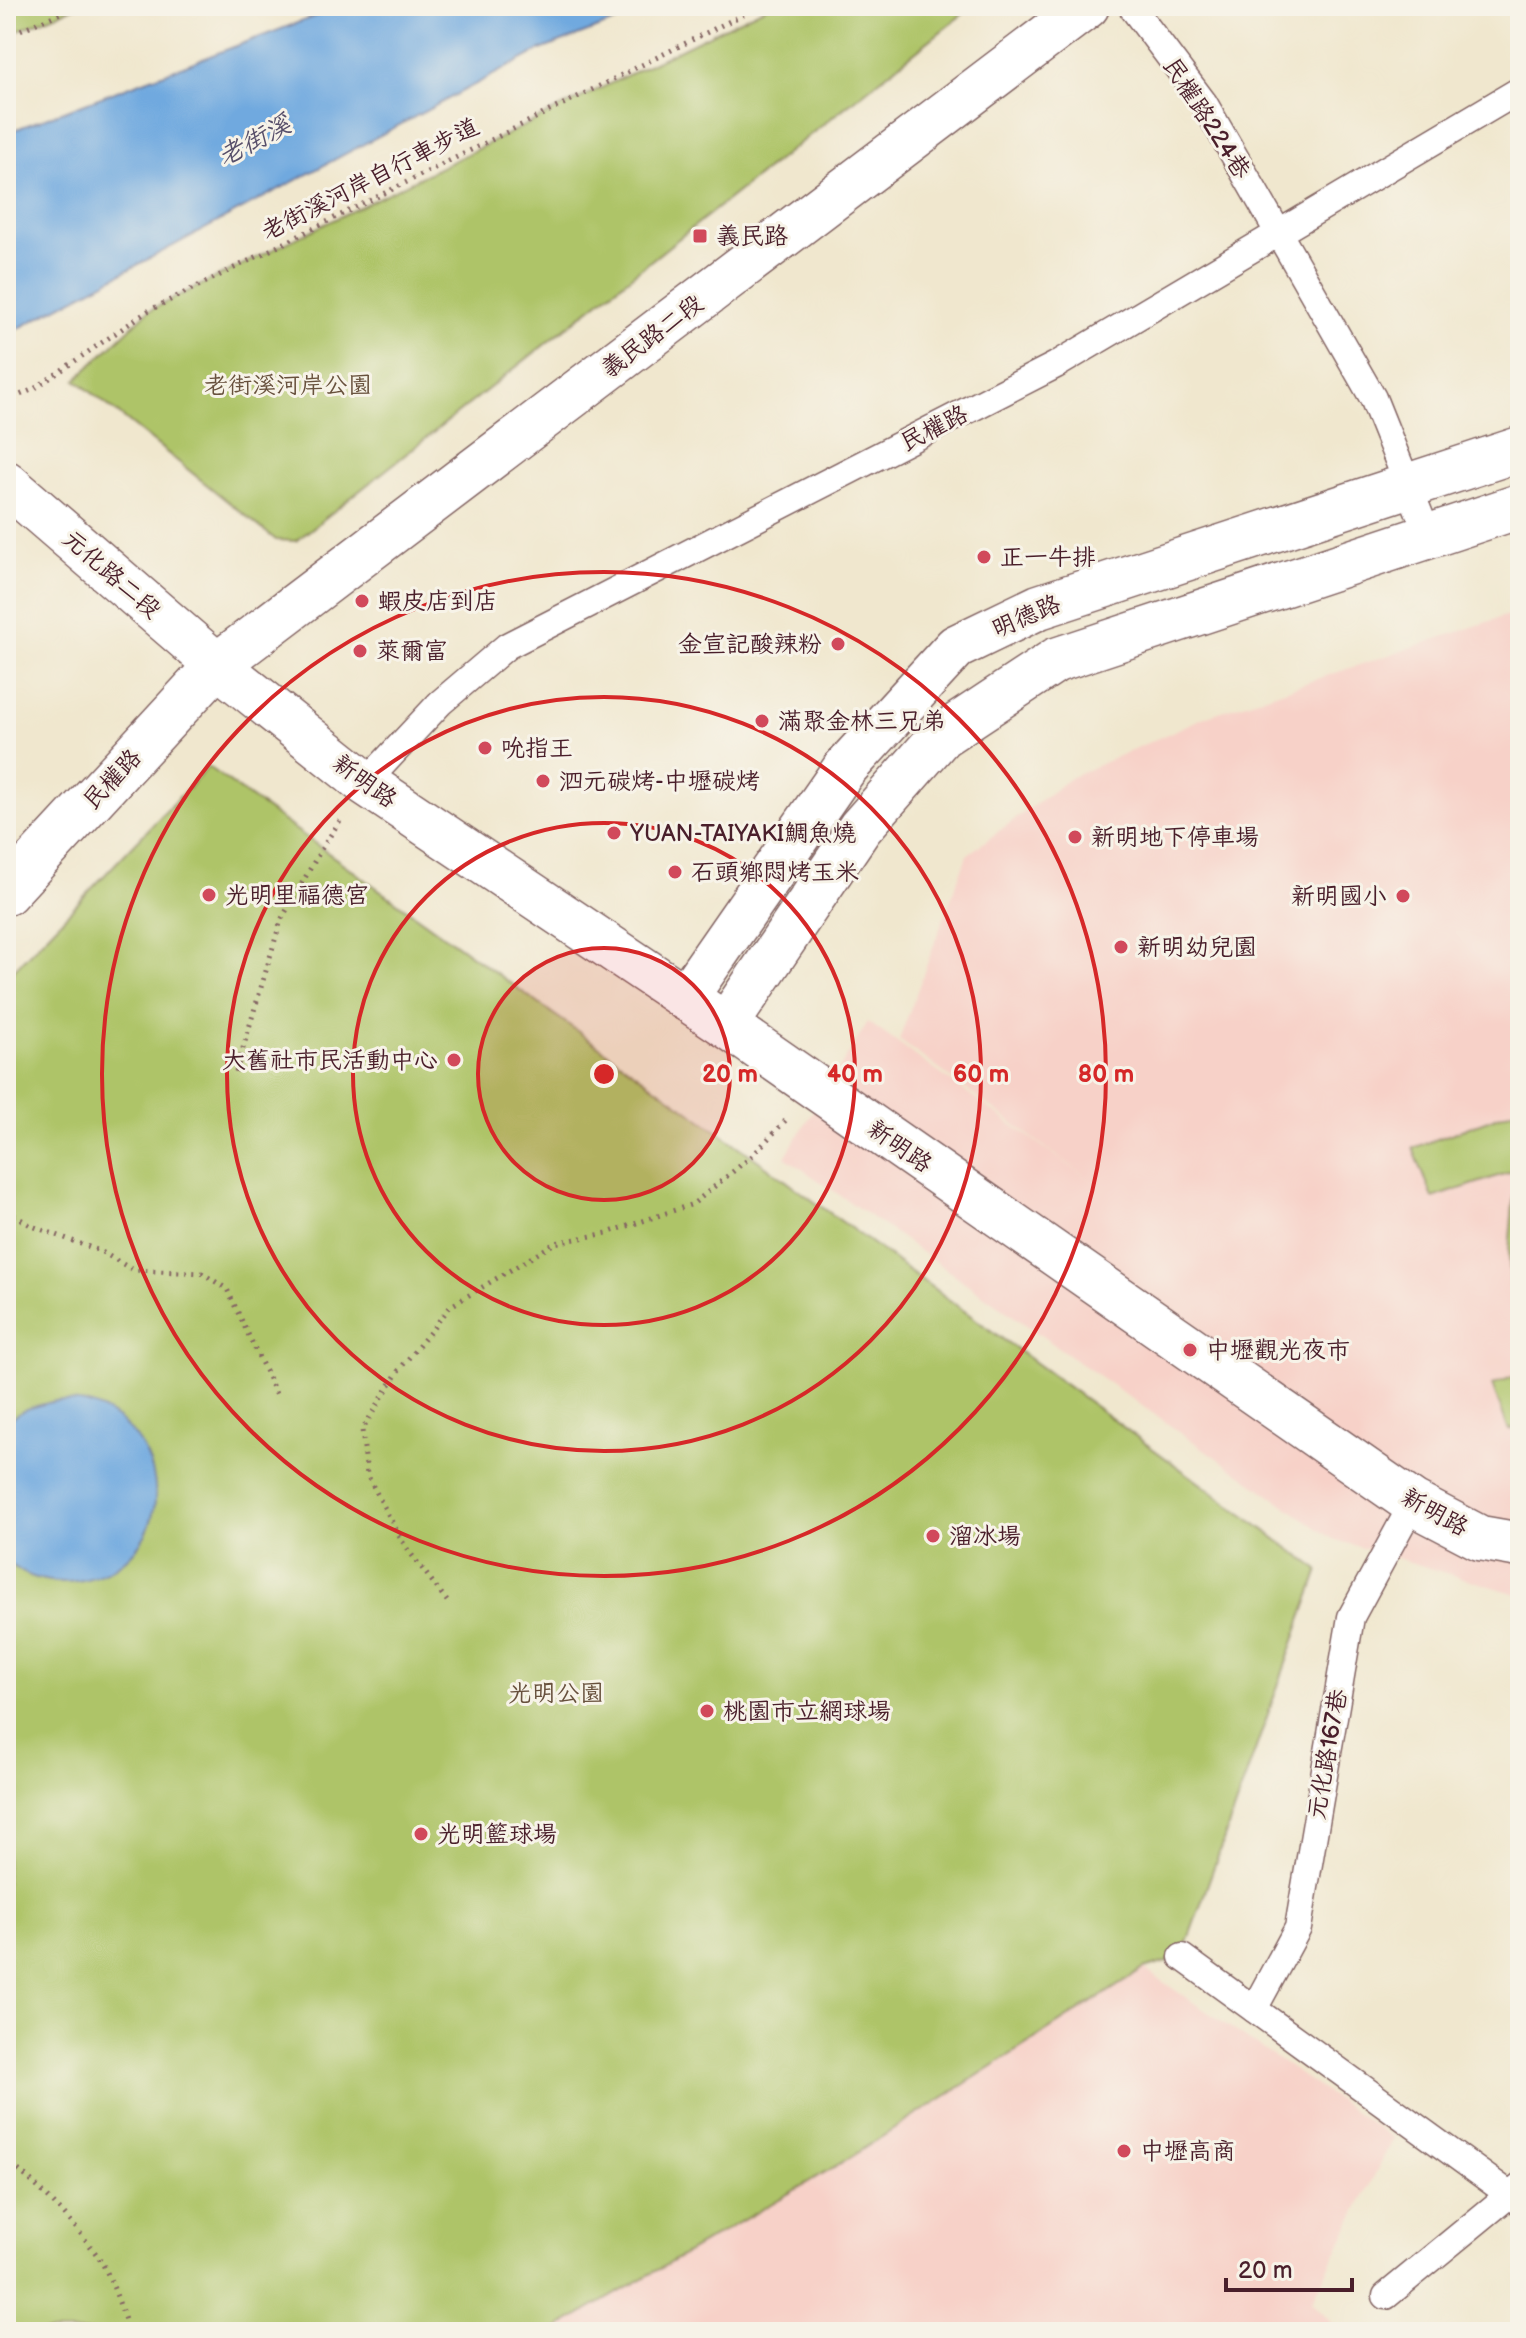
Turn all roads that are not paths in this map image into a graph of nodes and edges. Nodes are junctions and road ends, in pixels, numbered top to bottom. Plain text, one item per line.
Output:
1 (1087, 6) edge
2 (1131, 6) edge
3 (1520, 90) edge
4 (1278, 233) junction
5 (1520, 449) edge
6 (6, 483) edge
7 (1408, 486) junction
8 (1520, 506) edge
9 (1428, 535) junction
10 (217, 665) junction
11 (365, 783) junction
12 (6, 893) edge
13 (685, 998) junction
14 (726, 1025) junction
15 (1413, 1503) junction
16 (1520, 1545) edge
17 (1182, 1957) dead end
18 (1254, 2009) junction
19 (1517, 2194) edge
20 (1386, 2296) dead end

1 - 10 street, 義民路二段
2 - 4 lane, 民權路224巷
3 - 4 lane, 民權路
4 - 7 lane, 民權路224巷
4 - 11 lane, 民權路
5 - 7 street, 明德路
6 - 10 street, 元化路二段
7 - 9 lane, 民權路224巷
7 - 13 street, 明德路
8 - 9 street
9 - 14 street
10 - 11 street, 新明路
10 - 12 street, 民權路
11 - 13 street, 新明路
13 - 14 street, 新明路
14 - 15 street, 新明路
15 - 16 street, 新明路
15 - 18 lane, 元化路167巷
17 - 18 lane
18 - 19 lane
19 - 20 lane

